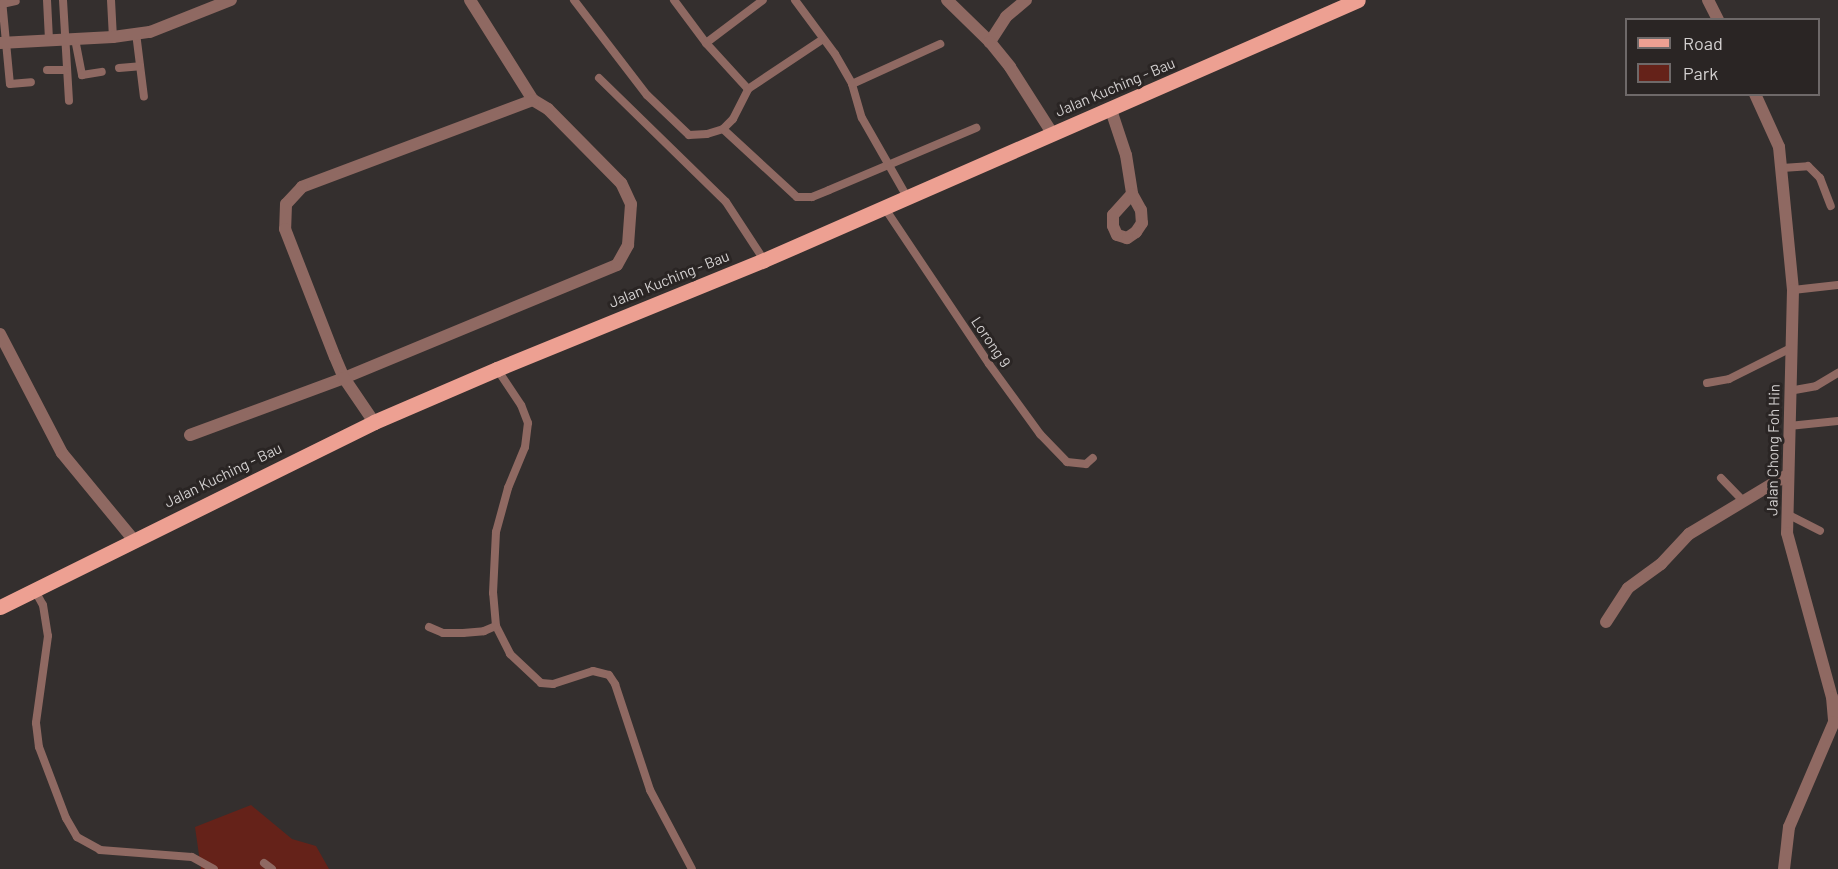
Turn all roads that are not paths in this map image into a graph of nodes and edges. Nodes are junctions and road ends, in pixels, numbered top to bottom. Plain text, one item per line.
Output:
1 (47, 0) edge
2 (63, 0) edge
3 (111, 0) edge
4 (231, 0) edge
5 (471, 0) edge
6 (574, 0) edge
7 (674, 0) edge
8 (763, 0) edge
9 (795, 0) edge
10 (947, 0) edge
11 (1026, 0) edge
12 (1358, 0) edge
13 (1708, 0) edge
14 (16, 1) edge
15 (2, 2) edge
16 (1717, 18) edge
17 (136, 33) junction
18 (113, 37) junction
19 (69, 39) junction
20 (823, 39) junction
21 (49, 40) junction
22 (990, 42) junction
23 (2, 43) edge
24 (706, 43) junction
25 (940, 44) dead end
26 (140, 66) junction
27 (119, 68) dead end
28 (47, 70) dead end
29 (66, 70) junction
30 (102, 72) dead end
31 (599, 78) dead end
32 (31, 82) dead end
33 (852, 84) junction
34 (748, 90) junction
35 (1756, 96) edge
36 (144, 97) dead end
37 (532, 100) junction
38 (69, 101) dead end
39 (1111, 110) junction
40 (976, 128) dead end
41 (723, 129) junction
42 (1052, 133) junction
43 (890, 164) junction
44 (1782, 168) junction
45 (1132, 194) dead end
46 (908, 197) junction
47 (1831, 206) dead end
48 (884, 207) junction
49 (764, 260) junction
50 (1838, 285) edge
51 (1792, 290) junction
52 (0, 334) edge
53 (1791, 348) junction
54 (497, 369) junction
55 (1838, 373) edge
56 (344, 378) junction
57 (1707, 383) dead end
58 (1788, 391) junction
59 (1838, 421) edge
60 (374, 422) junction
61 (1788, 426) junction
62 (190, 435) dead end
63 (1093, 458) dead end
64 (1787, 475) junction
65 (1721, 478) dead end
66 (1742, 500) junction
67 (1785, 513) junction
68 (1820, 531) dead end
69 (133, 539) junction
70 (34, 589) junction
71 (0, 607) edge
72 (1606, 622) dead end
73 (496, 626) junction
74 (429, 627) dead end
75 (264, 863) dead end
76 (214, 869) edge
77 (272, 869) edge
78 (692, 869) edge
79 (1784, 869) edge

1 - 21 lane
2 - 19 lane
3 - 18 lane
4 - 17 street
5 - 37 street
6 - 41 lane
7 - 24 lane
8 - 24 lane
9 - 20 lane
10 - 22 street
11 - 22 street
12 - 39 main road, Jalan Kuching - Bau
13 - 16 street
14 - 15 lane
15 - 23 lane
17 - 18 street
17 - 26 lane
18 - 19 street
19 - 21 street
19 - 29 lane
19 - 30 lane
20 - 33 lane
20 - 34 lane
21 - 23 street
22 - 42 street
23 - 32 lane
24 - 34 lane
25 - 33 lane
26 - 27 lane
26 - 36 lane
28 - 29 lane
29 - 38 lane
31 - 49 lane
33 - 43 lane
34 - 41 lane
35 - 44 street, Jalan Chong Foh Hin
37 - 56 street
37 - 56 street
39 - 42 main road, Jalan Kuching - Bau
39 - 45 street
40 - 43 lane
41 - 43 lane
42 - 46 main road, Jalan Kuching - Bau
43 - 46 lane
44 - 47 lane
44 - 51 street, Jalan Chong Foh Hin
46 - 48 main road, Jalan Kuching - Bau
48 - 49 main road, Jalan Kuching - Bau
48 - 63 lane, Lorong 9
49 - 54 main road, Jalan Kuching - Bau
50 - 51 lane
51 - 53 street, Jalan Chong Foh Hin
52 - 69 street
53 - 57 lane
53 - 58 street, Jalan Chong Foh Hin
54 - 60 main road, Jalan Kuching - Bau
54 - 73 lane
55 - 58 lane
56 - 60 street
56 - 62 street
58 - 61 street, Jalan Chong Foh Hin
59 - 61 lane
60 - 69 main road, Jalan Kuching - Bau
61 - 64 street, Jalan Chong Foh Hin
64 - 66 street
64 - 67 street, Jalan Chong Foh Hin
65 - 66 lane
66 - 72 street
67 - 68 lane
67 - 79 street, Jalan Chong Foh Hin
69 - 70 main road, Jalan Kuching - Bau
70 - 71 main road, Jalan Kuching - Bau
70 - 76 lane
73 - 74 lane
73 - 78 lane
75 - 77 lane

